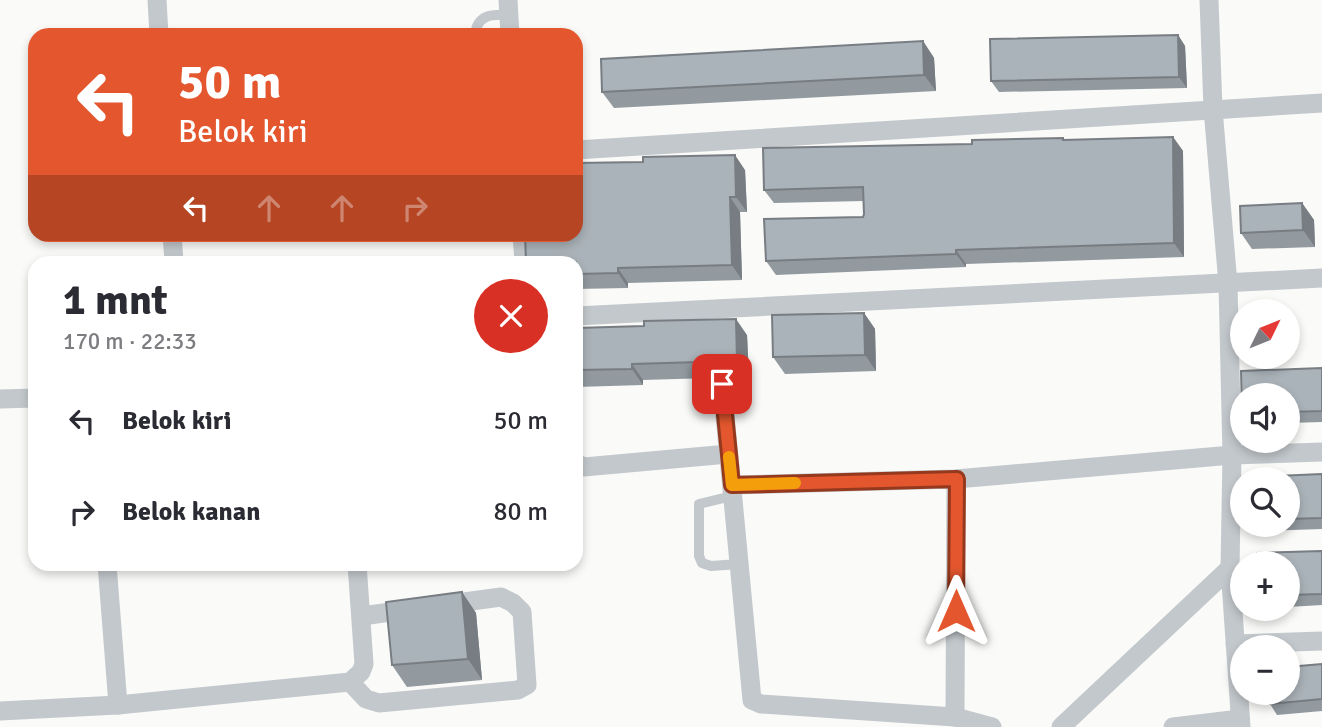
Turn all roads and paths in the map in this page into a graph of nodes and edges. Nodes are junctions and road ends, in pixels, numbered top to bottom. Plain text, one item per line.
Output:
1 (157, 0) edge
2 (1209, 0) edge
3 (508, 8) edge
4 (159, 28) edge
5 (476, 28) edge
6 (509, 28) edge
7 (1322, 103) edge
8 (1213, 109) junction
9 (583, 150) edge
10 (1322, 278) edge
11 (1228, 284) junction
12 (583, 316) edge
13 (722, 384) dead end
14 (28, 398) edge
15 (0, 399) edge
16 (1322, 452) edge
17 (728, 454) junction
18 (1233, 455) junction
19 (583, 466) edge
20 (957, 479) junction
21 (732, 490) junction
22 (1230, 551) edge
23 (739, 564) junction
24 (1230, 568) edge
25 (108, 571) edge
26 (358, 571) edge
27 (362, 616) junction
28 (1322, 641) edge
29 (1300, 642) edge
30 (351, 682) junction
31 (118, 705) junction
32 (1240, 705) edge
33 (0, 712) edge
34 (955, 717) junction
35 (1241, 723) edge
36 (992, 727) edge
37 (1061, 727) edge
38 (1172, 727) edge

1 - 4 street
2 - 8 street
3 - 5 lane
3 - 6 street
7 - 8 street
8 - 9 street
8 - 11 street
10 - 11 street
11 - 12 street
11 - 18 street
13 - 17 street
14 - 15 street
16 - 18 street
17 - 19 street
17 - 21 street
18 - 20 street
18 - 22 street
20 - 21 street
20 - 34 street
21 - 23 street
21 - 23 lane
23 - 34 street
24 - 37 street
25 - 31 street
26 - 27 street
27 - 30 street
27 - 30 street
28 - 29 street
30 - 31 street
31 - 33 street
32 - 35 street
34 - 36 street
35 - 38 street

